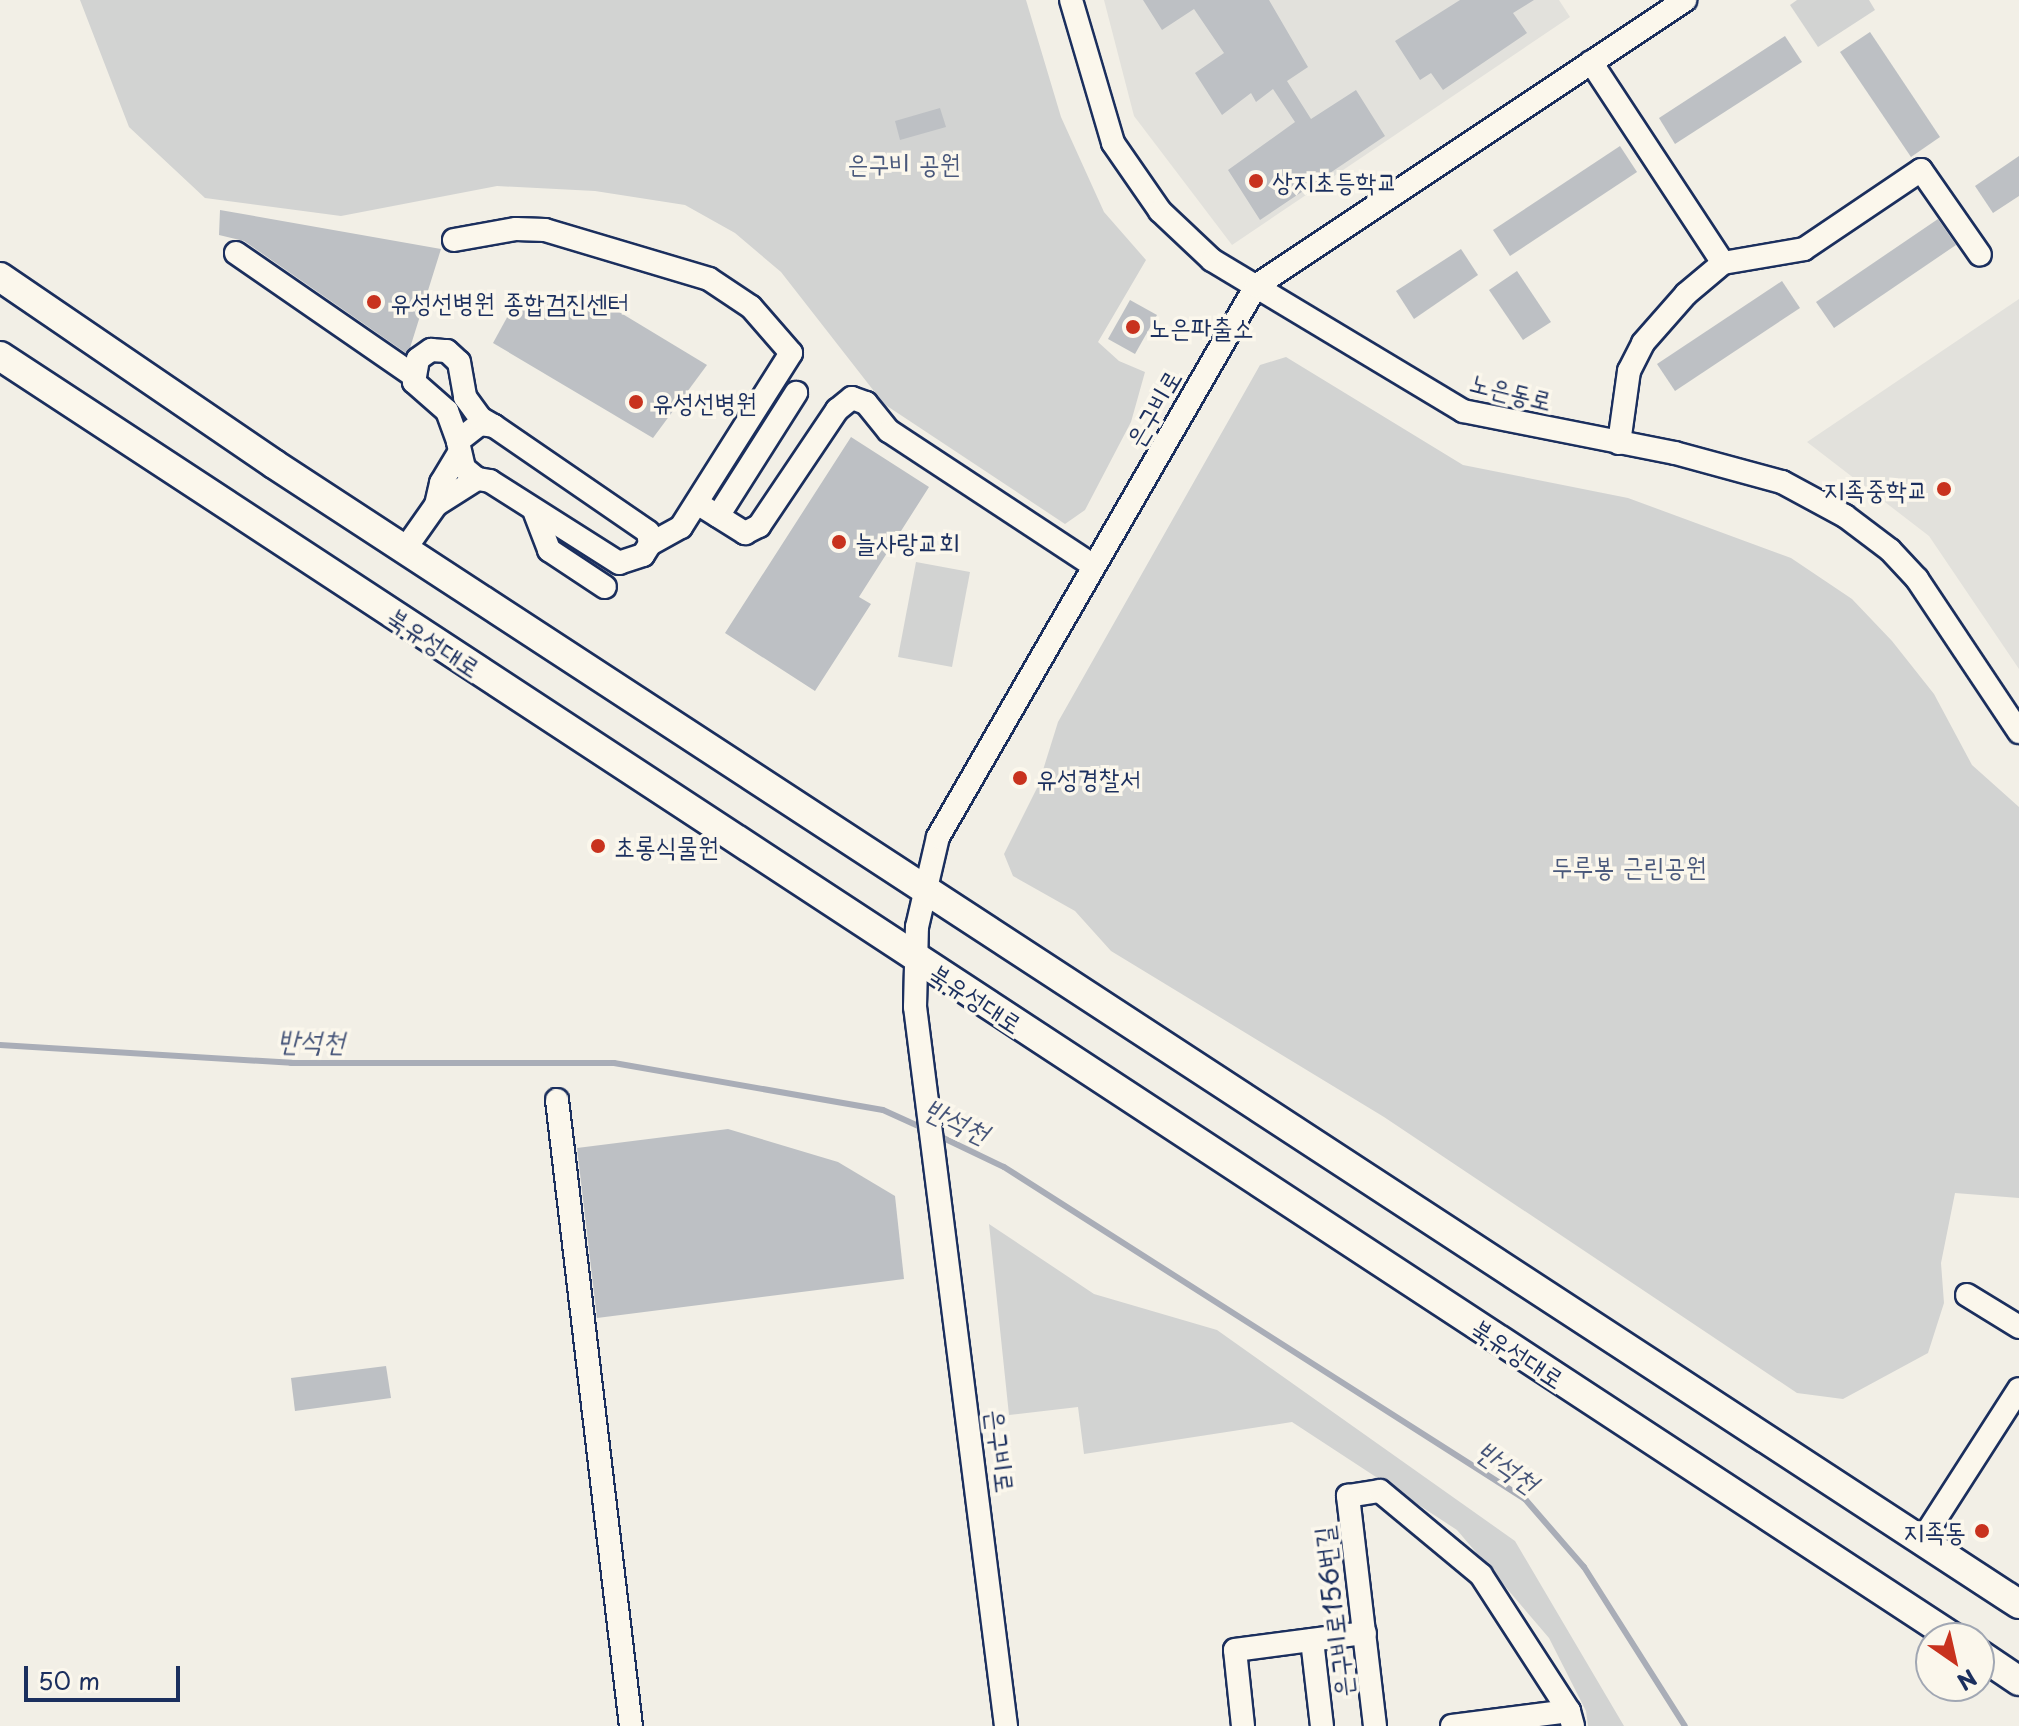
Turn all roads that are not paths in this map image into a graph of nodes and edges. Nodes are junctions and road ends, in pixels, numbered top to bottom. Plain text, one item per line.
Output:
1 (1071, 0) edge
2 (1685, 0) edge
3 (1591, 62) junction
4 (454, 240) dead end
5 (236, 253) dead end
6 (1980, 255) dead end
7 (1723, 263) junction
8 (0, 277) edge
9 (1256, 286) junction
10 (0, 356) edge
11 (410, 366) junction
12 (796, 393) dead end
13 (494, 426) junction
14 (1619, 443) junction
15 (458, 448) junction
16 (477, 479) junction
17 (697, 503) junction
18 (436, 505) junction
19 (535, 513) junction
20 (718, 516) junction
21 (649, 538) junction
22 (405, 549) junction
23 (1094, 566) junction
24 (605, 587) dead end
25 (2019, 732) edge
26 (927, 886) junction
27 (914, 958) junction
28 (557, 1100) dead end
29 (1967, 1295) dead end
30 (2019, 1327) edge
31 (2019, 1389) edge
32 (1922, 1540) junction
33 (2019, 1604) edge
34 (1930, 1622) edge
35 (1365, 1633) junction
36 (1312, 1640) junction
37 (1995, 1662) edge
38 (2016, 1672) edge
39 (1571, 1718) edge
40 (631, 1726) edge
41 (1006, 1726) edge
42 (1243, 1726) edge
43 (1322, 1726) edge
44 (1375, 1726) edge
45 (1452, 1726) edge

1 - 9 street, 노은동로
2 - 3 street, 은구비로
3 - 7 street
3 - 9 street, 은구비로
4 - 17 street
5 - 11 street
6 - 7 street
7 - 14 street
8 - 22 main road
9 - 14 street, 노은동로
9 - 23 street, 은구비로
10 - 27 main road, 북유성대로
11 - 13 street
11 - 15 street
12 - 20 street
13 - 15 street
13 - 21 street
14 - 25 street, 노은동로
15 - 16 street
15 - 18 street
16 - 18 street
16 - 19 street
17 - 20 street
17 - 21 street
18 - 22 street
19 - 21 street
19 - 24 street
20 - 23 street
22 - 26 main road
23 - 26 street, 은구비로
26 - 27 street, 은구비로
26 - 32 main road
27 - 34 main road, 북유성대로
27 - 41 street, 은구비로
28 - 40 street
29 - 30 street
31 - 32 street
32 - 33 main road
35 - 36 street
35 - 39 street, 은구비로156번길
35 - 44 street, 은구비로156번길
36 - 42 street
36 - 43 street
37 - 38 main road
39 - 45 street

